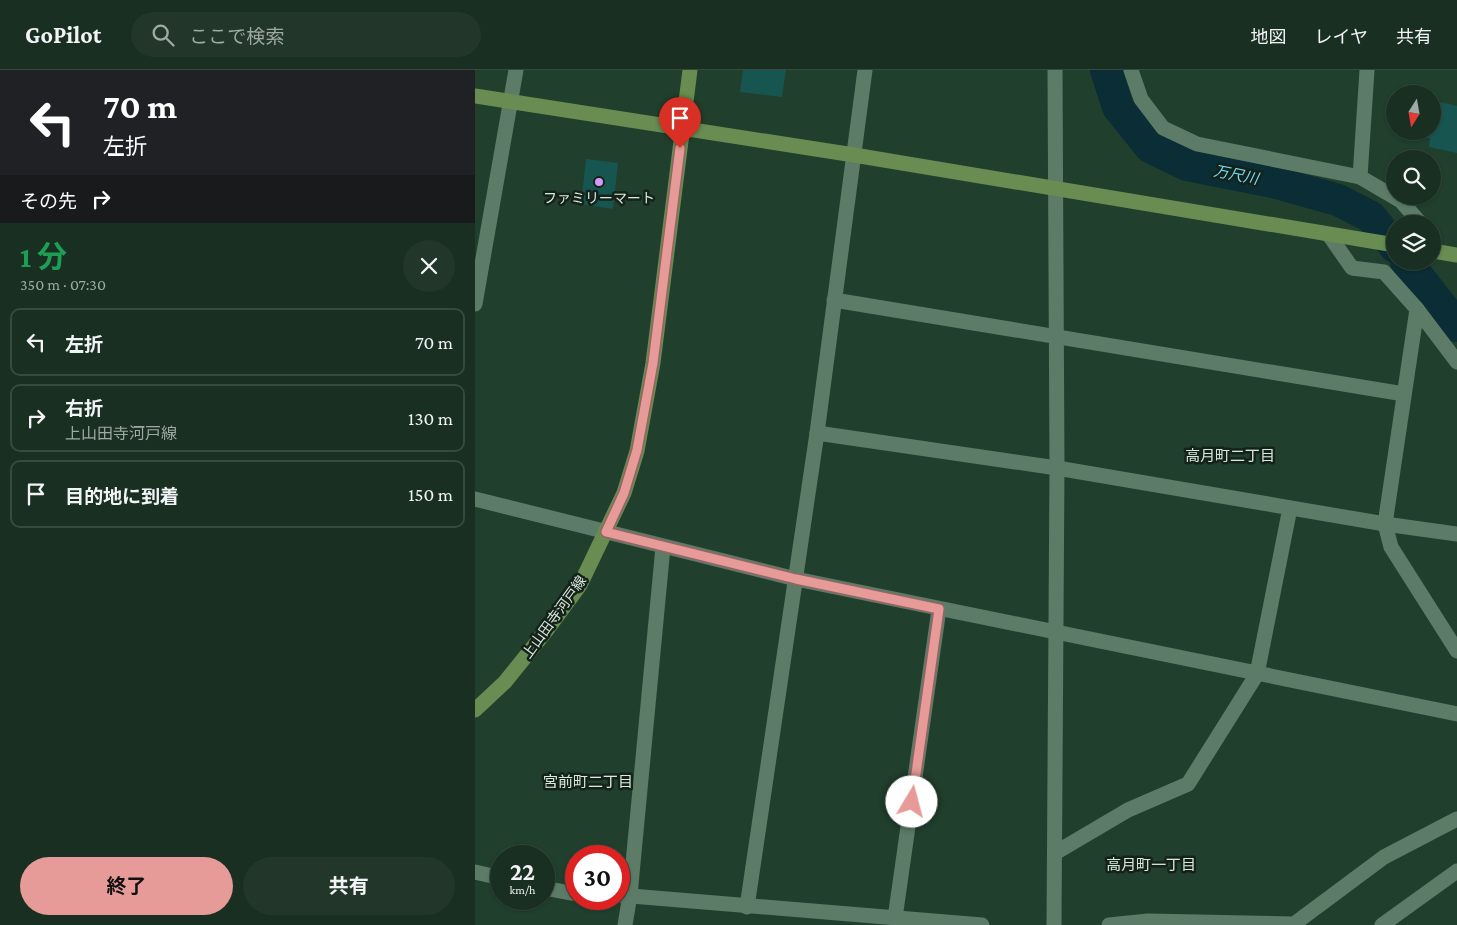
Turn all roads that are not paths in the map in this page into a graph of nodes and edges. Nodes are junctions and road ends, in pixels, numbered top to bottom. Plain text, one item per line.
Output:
1 (516, 70) edge
2 (690, 70) edge
3 (865, 70) edge
4 (1055, 70) edge
5 (1131, 70) edge
6 (1367, 70) edge
7 (475, 96) edge
8 (510, 102) junction
9 (683, 128) junction
10 (854, 155) junction
11 (1359, 177) junction
12 (1056, 189) junction
13 (1413, 215) edge
14 (482, 222) edge
15 (1329, 235) junction
16 (1386, 244) edge
17 (1441, 252) edge
18 (1457, 254) edge
19 (835, 300) junction
20 (475, 304) edge
21 (1417, 309) junction
22 (1057, 336) junction
23 (1457, 362) edge
24 (1405, 394) junction
25 (817, 433) junction
26 (1057, 468) junction
27 (475, 500) edge
28 (1290, 508) junction
29 (1385, 524) junction
30 (606, 532) junction
31 (1457, 534) edge
32 (663, 547) junction
33 (796, 579) junction
34 (939, 609) junction
35 (1057, 634) junction
36 (1457, 651) edge
37 (1257, 674) junction
38 (475, 710) edge
39 (1457, 714) edge
40 (1457, 819) edge
41 (630, 849) edge
42 (1055, 853) junction
43 (1457, 871) edge
44 (475, 872) edge
45 (490, 875) edge
46 (630, 895) edge
47 (747, 906) junction
48 (625, 910) edge
49 (895, 918) junction
50 (625, 925) edge
51 (982, 925) edge
52 (1054, 925) edge
53 (1109, 925) edge
54 (1382, 925) edge

1 - 8 street
2 - 9 street, 上山田寺河戸線
3 - 10 street
4 - 12 street
5 - 11 street
6 - 11 street
7 - 8 street
8 - 9 street
8 - 14 street
9 - 10 street
9 - 30 street, 上山田寺河戸線
10 - 12 street
10 - 19 street
11 - 13 street
12 - 15 street
12 - 22 street
14 - 20 street
15 - 16 street
15 - 21 street
17 - 18 street
19 - 22 street
19 - 25 street
21 - 23 street
21 - 24 street
22 - 24 street
22 - 26 street
24 - 29 street
25 - 26 street
25 - 33 street
26 - 28 street
26 - 35 street
27 - 30 street
28 - 29 street
28 - 37 street
29 - 31 street
29 - 36 street
30 - 32 street
30 - 38 street, 上山田寺河戸線
32 - 33 street
32 - 41 street
33 - 34 street
33 - 47 street
34 - 35 street
34 - 49 street
35 - 37 street
35 - 42 street
37 - 39 street
37 - 42 street
40 - 53 street
42 - 52 street
43 - 54 street
44 - 45 street
46 - 47 street
47 - 49 street
48 - 50 street
49 - 51 street

